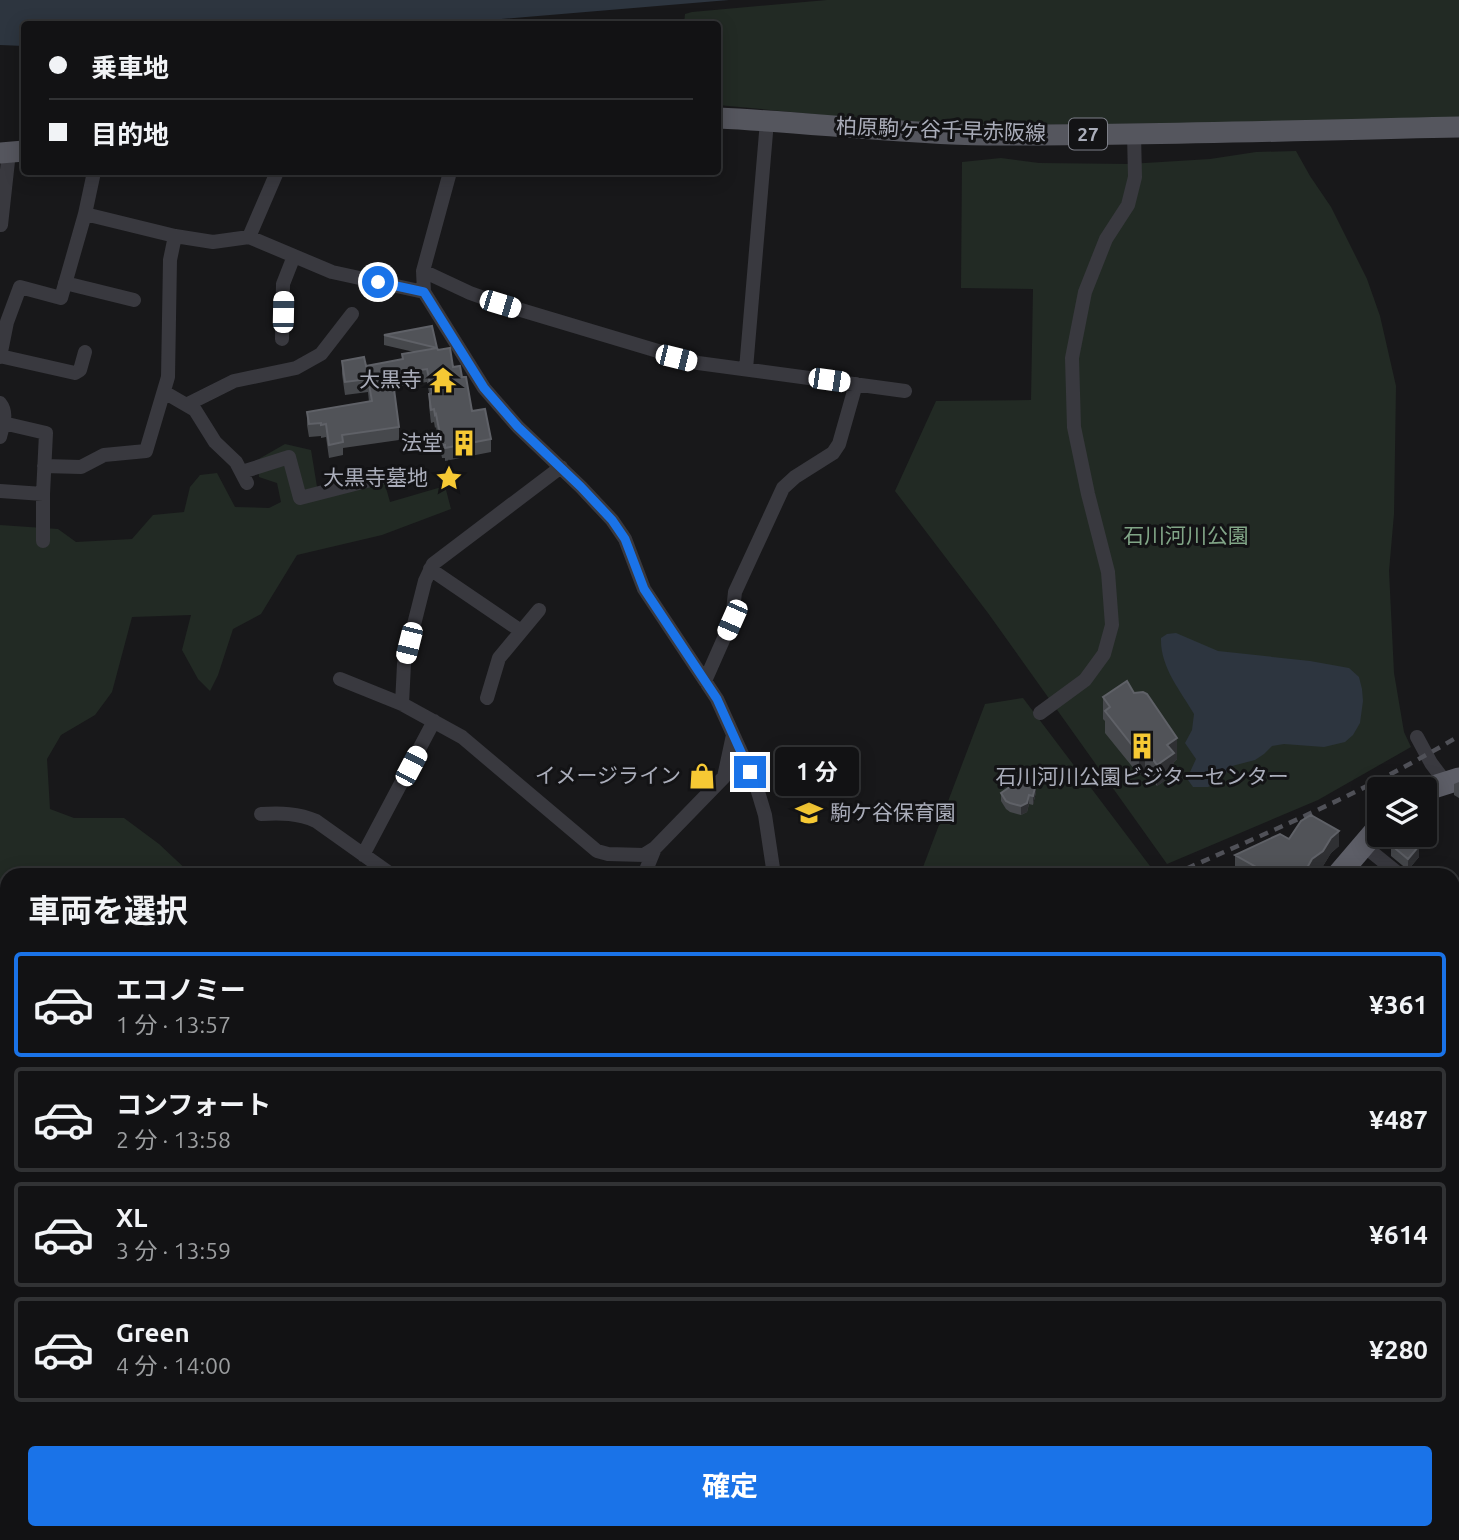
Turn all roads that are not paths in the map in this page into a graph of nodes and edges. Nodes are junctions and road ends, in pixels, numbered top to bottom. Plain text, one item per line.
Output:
1 (721, 118) edge
2 (767, 121) junction
3 (1459, 127) edge
4 (1134, 134) junction
5 (11, 152) edge
6 (93, 175) edge
7 (275, 175) edge
8 (449, 175) edge
9 (2, 190) edge
10 (85, 214) junction
11 (1, 225) edge
12 (175, 236) junction
13 (249, 237) junction
14 (294, 256) junction
15 (422, 271) junction
16 (65, 283) junction
17 (424, 292) junction
18 (134, 300) dead end
19 (352, 314) dead end
20 (282, 339) dead end
21 (85, 352) dead end
22 (0, 356) edge
23 (746, 369) junction
24 (856, 384) junction
25 (905, 391) dead end
26 (164, 392) junction
27 (0, 403) edge
28 (188, 404) junction
29 (1, 430) edge
30 (44, 466) junction
31 (561, 467) junction
32 (382, 477) dead end
33 (0, 491) edge
34 (43, 494) junction
35 (43, 541) dead end
36 (430, 569) junction
37 (540, 610) dead end
38 (522, 631) junction
39 (340, 679) dead end
40 (705, 681) junction
41 (487, 698) dead end
42 (402, 704) junction
43 (1040, 713) dead end
44 (434, 721) junction
45 (733, 735) junction
46 (1417, 737) dead end
47 (1443, 784) edge
48 (261, 814) dead end
49 (1367, 840) edge
50 (1363, 845) junction
51 (654, 848) junction
52 (363, 855) junction
53 (381, 868) edge
54 (647, 868) edge
55 (773, 868) edge
56 (1344, 868) edge
57 (1391, 868) edge

1 - 2 main road, 柏原駒ヶ谷千早赤阪線 / 27
2 - 4 main road, 柏原駒ヶ谷千早赤阪線 / 27
2 - 23 street
3 - 4 main road, 柏原駒ヶ谷千早赤阪線 / 27
4 - 43 street
5 - 9 street
6 - 10 street
7 - 13 street
8 - 15 street
9 - 11 street
10 - 12 street
10 - 16 street
12 - 13 street
12 - 26 street
13 - 14 street
14 - 17 street
14 - 20 street
15 - 17 street
15 - 23 street
16 - 18 street
16 - 22 street
17 - 31 street
19 - 28 street
21 - 22 street
23 - 24 street
24 - 25 street
24 - 40 street
26 - 28 street
26 - 30 street
27 - 29 street
28 - 32 street
29 - 30 street
30 - 34 street
31 - 36 street
31 - 40 street
33 - 34 street
34 - 35 street
36 - 38 street
36 - 42 street
37 - 38 street
38 - 41 street
39 - 42 street
40 - 45 street
42 - 44 street
44 - 51 street
44 - 52 street
45 - 51 street
45 - 55 street
46 - 47 street
48 - 52 street
49 - 50 highway
50 - 56 highway
50 - 57 street
51 - 54 street
52 - 53 street

